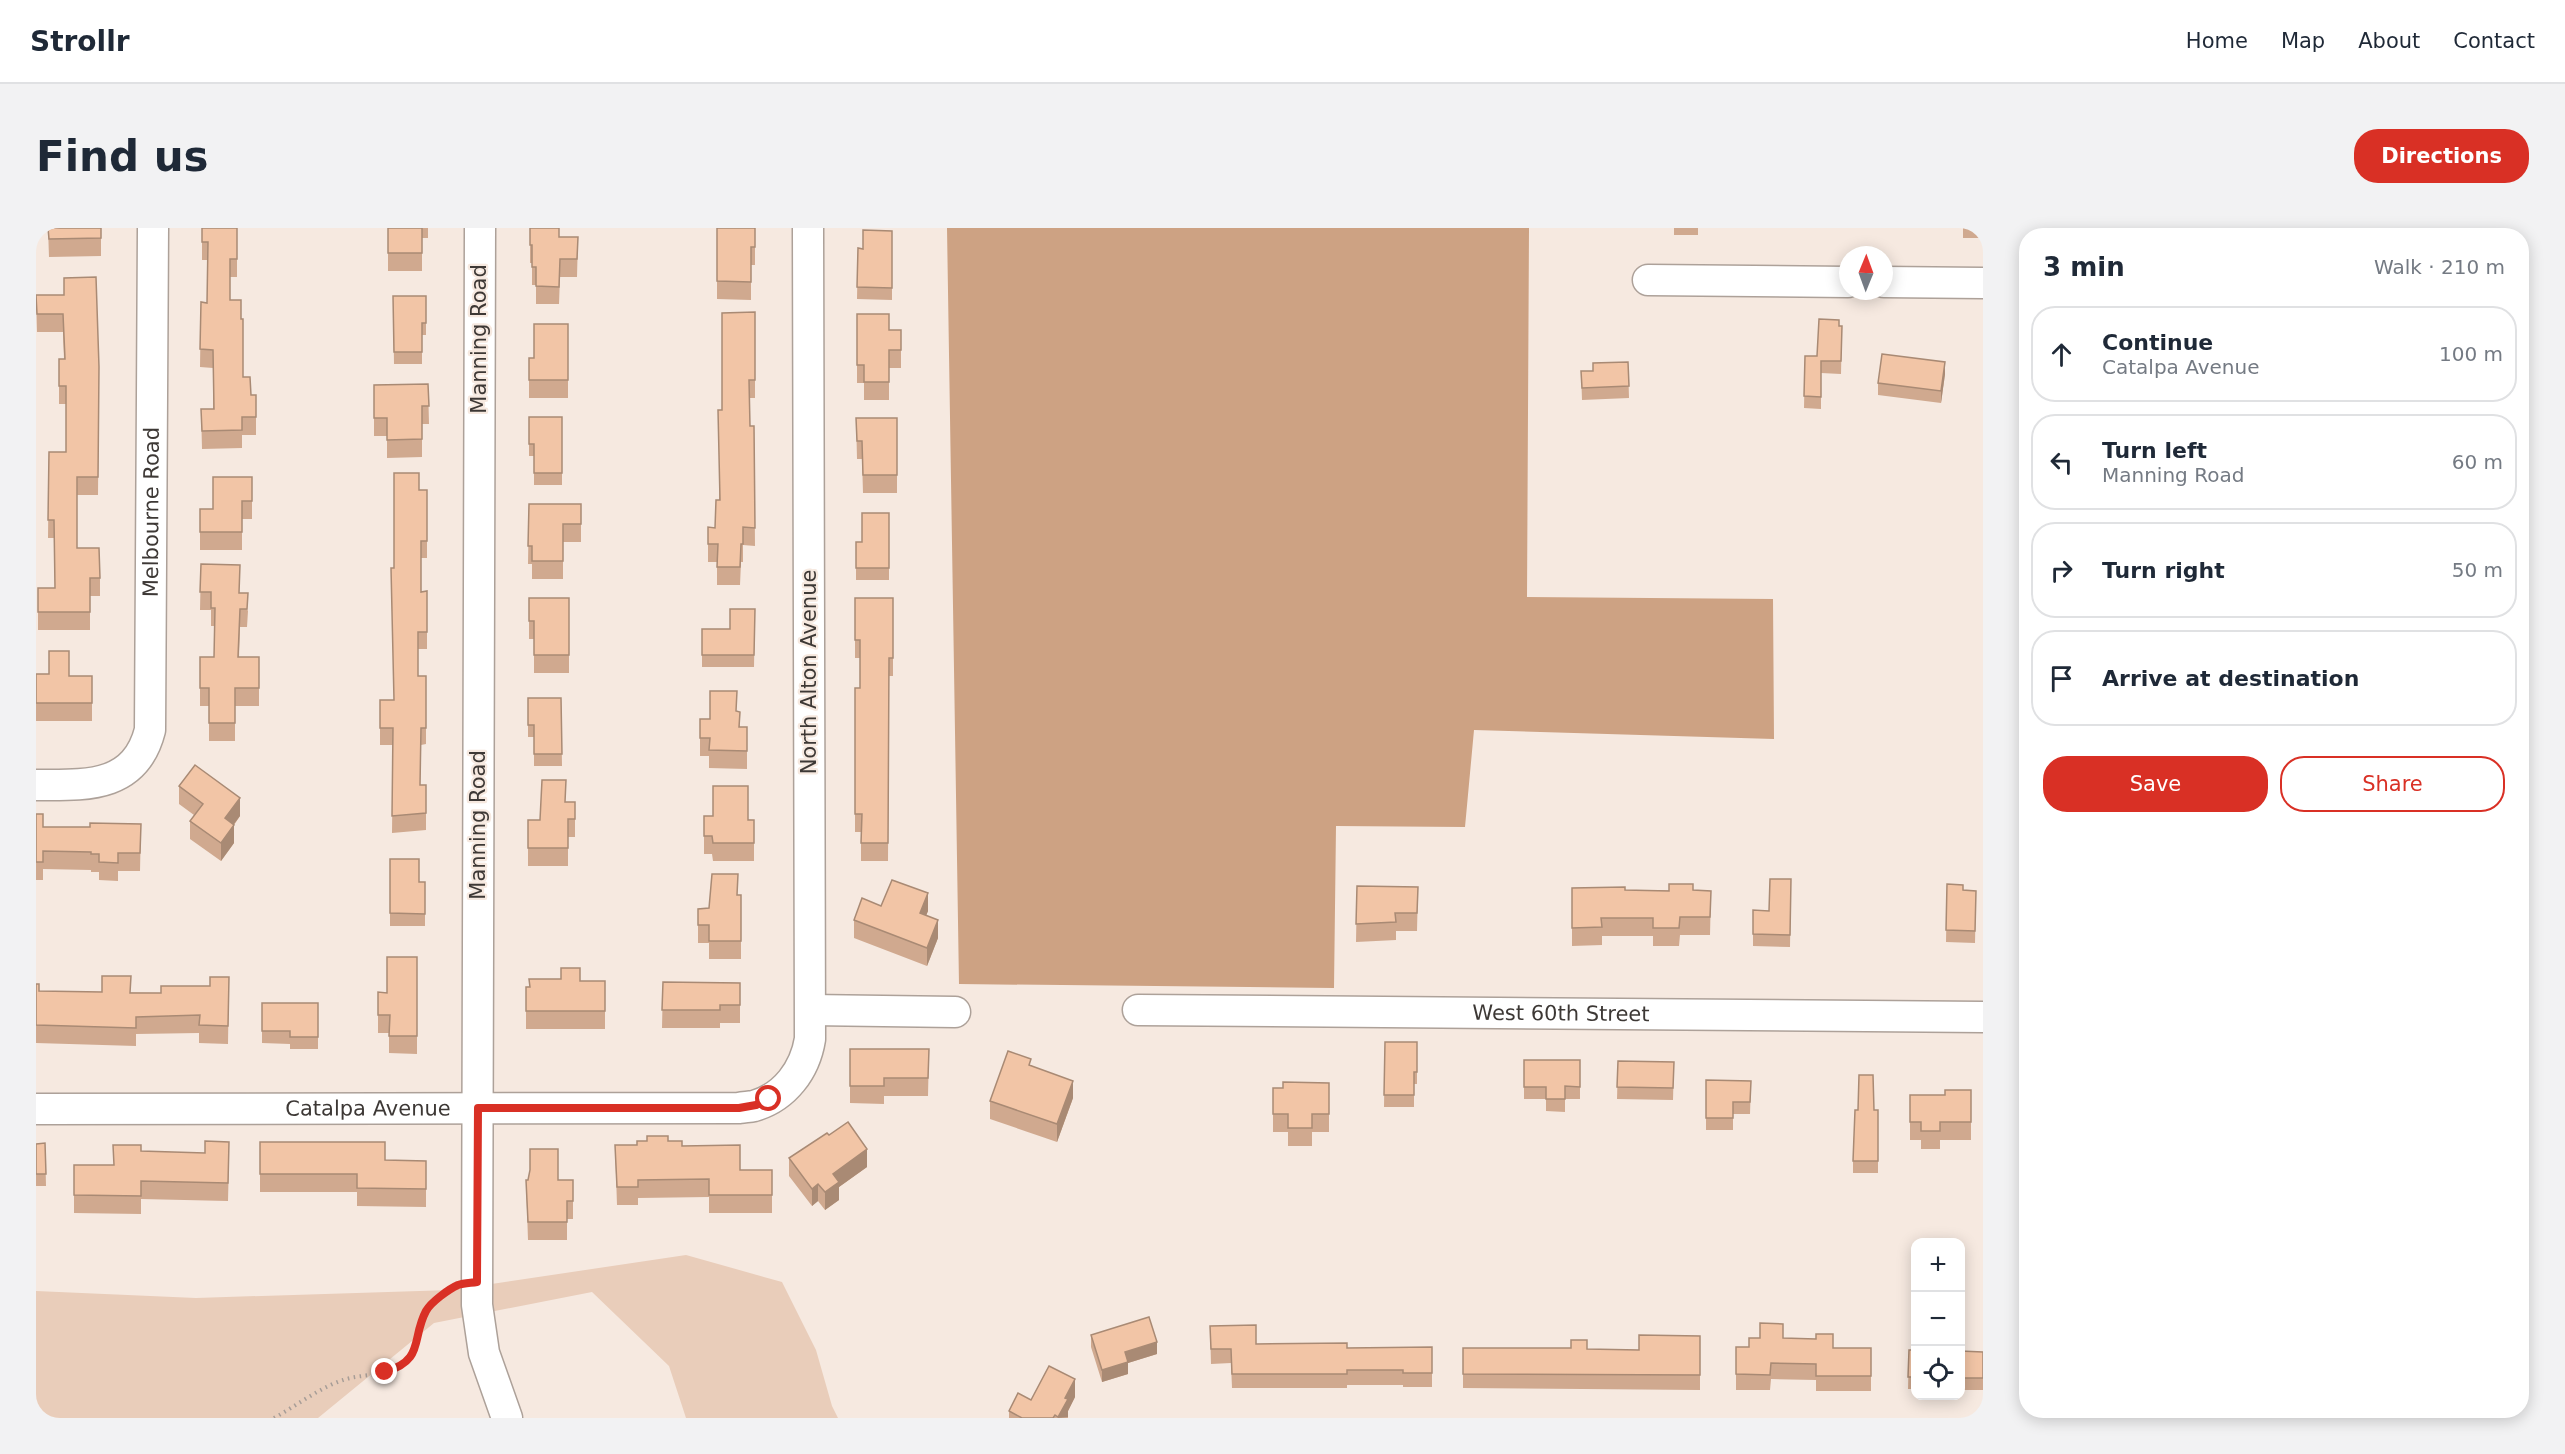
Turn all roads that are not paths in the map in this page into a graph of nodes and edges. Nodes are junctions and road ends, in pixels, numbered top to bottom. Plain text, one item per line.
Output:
1 (153, 228) edge
2 (480, 228) edge
3 (808, 228) edge
4 (1648, 280) dead end
5 (1839, 282) edge
6 (1893, 282) edge
7 (1983, 283) edge
8 (36, 784) edge
9 (811, 1010) junction
10 (1138, 1010) dead end
11 (955, 1012) dead end
12 (1983, 1017) edge
13 (769, 1099) joint
14 (478, 1108) junction
15 (36, 1109) edge
16 (507, 1418) edge

1 - 8 street, Melbourne Road
2 - 14 street, Manning Road
3 - 9 street, North Alton Avenue
4 - 5 street
6 - 7 street
9 - 11 street
9 - 13 street, North Alton Avenue
10 - 12 street, West 60th Street
13 - 14 street, Catalpa Avenue
14 - 15 street, Catalpa Avenue
14 - 16 street, Manning Road

